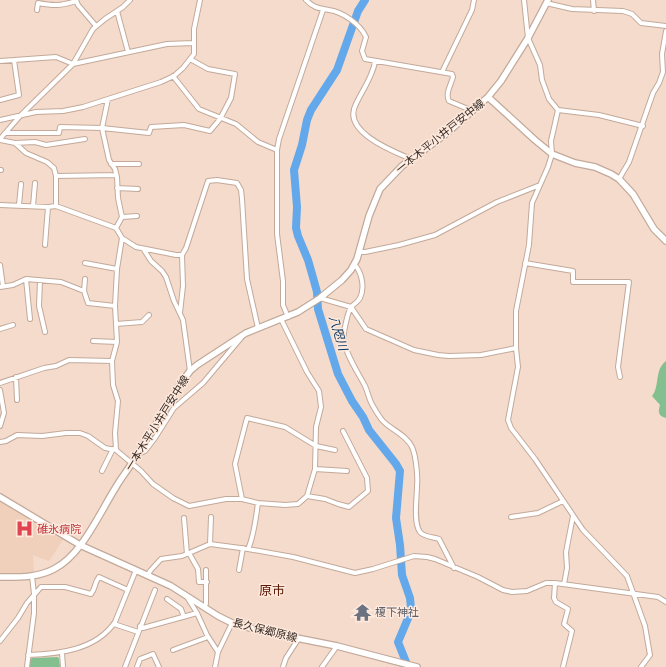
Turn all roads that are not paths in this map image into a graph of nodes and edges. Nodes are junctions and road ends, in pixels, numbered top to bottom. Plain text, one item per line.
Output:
1 (76, 0) edge
2 (130, 0) edge
3 (200, 0) edge
4 (306, 0) edge
5 (474, 0) edge
6 (524, 0) edge
7 (593, 0) edge
8 (547, 2) edge
9 (37, 10) dead end
10 (323, 10) junction
11 (594, 10) junction
12 (117, 11) junction
13 (96, 26) junction
14 (666, 26) edge
15 (666, 31) edge
16 (528, 38) junction
17 (193, 43) junction
18 (128, 52) junction
19 (190, 59) junction
20 (14, 60) junction
21 (0, 61) edge
22 (375, 62) junction
23 (73, 64) junction
24 (442, 72) junction
25 (173, 76) junction
26 (488, 97) junction
27 (108, 99) junction
28 (0, 100) edge
29 (558, 110) junction
30 (473, 111) junction
31 (20, 116) junction
32 (221, 117) junction
33 (0, 120) edge
34 (643, 126) junction
35 (102, 128) junction
36 (5, 133) junction
37 (0, 139) edge
38 (84, 139) dead end
39 (15, 143) junction
40 (278, 150) junction
41 (552, 154) junction
42 (411, 159) junction
43 (111, 164) junction
44 (138, 164) dead end
45 (116, 175) junction
46 (56, 176) junction
47 (619, 180) junction
48 (35, 183) dead end
49 (21, 184) dead end
50 (540, 185) junction
51 (117, 188) junction
52 (138, 189) dead end
53 (0, 204) edge
54 (18, 205) junction
55 (33, 206) junction
56 (56, 206) junction
57 (48, 207) junction
58 (137, 216) dead end
59 (122, 217) junction
60 (116, 228) junction
61 (122, 238) junction
62 (666, 241) edge
63 (45, 245) dead end
64 (144, 250) junction
65 (359, 252) junction
66 (182, 255) junction
67 (85, 263) dead end
68 (525, 263) junction
69 (354, 264) junction
70 (0, 265) edge
71 (117, 269) junction
72 (26, 279) junction
73 (85, 279) dead end
74 (40, 280) junction
75 (2, 286) edge
76 (84, 290) junction
77 (320, 298) junction
78 (115, 306) junction
79 (351, 307) junction
80 (180, 314) junction
81 (149, 315) dead end
82 (288, 317) junction
83 (30, 319) dead end
84 (281, 319) junction
85 (116, 324) junction
86 (13, 325) dead end
87 (258, 328) junction
88 (0, 329) edge
89 (45, 332) dead end
90 (244, 335) junction
91 (93, 340) dead end
92 (116, 342) junction
93 (516, 348) junction
94 (112, 362) junction
95 (190, 371) junction
96 (620, 376) dead end
97 (16, 378) junction
98 (0, 383) edge
99 (0, 390) edge
100 (17, 400) dead end
101 (0, 426) edge
102 (343, 431) dead end
103 (0, 442) edge
104 (316, 446) junction
105 (114, 450) junction
106 (335, 450) dead end
107 (138, 454) junction
108 (132, 464) junction
109 (315, 469) junction
110 (102, 470) dead end
111 (347, 471) dead end
112 (307, 496) junction
113 (0, 497) edge
114 (242, 499) junction
115 (563, 501) junction
116 (258, 503) junction
117 (573, 516) junction
118 (211, 517) dead end
119 (511, 517) dead end
120 (184, 518) dead end
121 (210, 544) junction
122 (80, 545) junction
123 (243, 548) junction
124 (248, 549) junction
125 (188, 554) junction
126 (454, 568) junction
127 (136, 570) junction
128 (206, 570) dead end
129 (239, 570) dead end
130 (148, 575) junction
131 (32, 576) junction
132 (0, 577) edge
133 (207, 582) junction
134 (555, 583) junction
135 (564, 584) junction
136 (128, 590) junction
137 (154, 590) dead end
138 (34, 594) junction
139 (633, 594) junction
140 (187, 597) junction
141 (167, 600) dead end
142 (666, 602) edge
143 (204, 607) junction
144 (197, 613) junction
145 (184, 617) junction
146 (232, 623) junction
147 (114, 624) junction
148 (140, 626) junction
149 (138, 632) junction
150 (208, 637) junction
151 (299, 638) junction
152 (0, 641) edge
153 (337, 646) junction
154 (173, 650) dead end
155 (218, 652) junction
156 (62, 653) junction
157 (28, 655) junction
158 (400, 665) edge
159 (27, 667) edge
160 (63, 667) edge
161 (125, 667) edge
162 (137, 667) edge
163 (159, 667) edge
164 (215, 667) edge
165 (283, 667) edge
166 (322, 667) edge
167 (417, 667) edge
168 (563, 667) edge
169 (641, 667) edge

1 - 9 street
1 - 13 street
2 - 12 street
3 - 17 street
4 - 10 street
5 - 24 street
6 - 16 street
7 - 11 street
8 - 11 street
8 - 16 main road, 一本木平小井戸安中線
10 - 22 street
10 - 40 street
11 - 14 street
12 - 13 street
12 - 18 street
13 - 23 street
15 - 34 street
16 - 26 main road, 一本木平小井戸安中線
16 - 29 street
17 - 18 street
17 - 19 street
18 - 23 street
19 - 25 street
19 - 32 street
20 - 21 street
20 - 23 street
20 - 28 street
22 - 24 street
22 - 42 street
23 - 31 street
24 - 30 street
25 - 27 street
25 - 32 street
26 - 30 main road, 一本木平小井戸安中線
26 - 41 main road
27 - 31 street
27 - 35 street
29 - 34 street
29 - 41 street
30 - 42 main road, 一本木平小井戸安中線
31 - 33 street
31 - 36 street
32 - 35 street
32 - 40 street
34 - 47 street
35 - 36 street
35 - 43 street
36 - 37 street
37 - 39 street
38 - 39 street
39 - 46 street
40 - 82 street
41 - 47 main road
41 - 50 street
42 - 65 main road, 一本木平小井戸安中線
43 - 44 street
43 - 45 street
45 - 46 street
45 - 51 street
46 - 56 street
47 - 62 main road
48 - 55 street
49 - 54 street
50 - 65 street
50 - 68 street
51 - 52 street
51 - 59 street
53 - 54 street
54 - 55 street
55 - 57 street
56 - 57 street
56 - 60 street
57 - 63 street
58 - 59 street
59 - 60 street
60 - 61 street
61 - 64 street
61 - 71 street
64 - 66 street
64 - 80 street
65 - 69 main road, 一本木平小井戸安中線
66 - 80 street
66 - 87 street
67 - 71 street
68 - 93 street
68 - 96 street
69 - 77 main road, 一本木平小井戸安中線
69 - 79 street
70 - 75 street
71 - 78 street
72 - 74 street
72 - 75 street
72 - 83 street
73 - 76 street
74 - 76 street
74 - 89 street
76 - 78 street
77 - 79 street
77 - 82 main road, 一本木平小井戸安中線
78 - 85 street
79 - 93 street
79 - 126 street
80 - 95 street
81 - 85 street
82 - 84 main road, 一本木平小井戸安中線
84 - 87 main road, 一本木平小井戸安中線
84 - 104 street
85 - 92 street
86 - 88 street
87 - 90 main road, 一本木平小井戸安中線
90 - 95 main road, 一本木平小井戸安中線
90 - 107 street
91 - 92 street
92 - 94 street
93 - 115 street
94 - 97 street
94 - 105 street
95 - 107 main road, 一本木平小井戸安中線
97 - 98 street
97 - 100 street
99 - 101 street
102 - 112 street
103 - 105 street
104 - 106 street
104 - 109 street
104 - 114 street
105 - 108 street
105 - 110 street
107 - 108 main road, 一本木平小井戸安中線
108 - 114 street
108 - 122 main road, 一本木平小井戸安中線
109 - 111 street
109 - 112 street
112 - 116 street
113 - 122 main road, 長久保郷原線
114 - 116 street
115 - 117 street
115 - 119 street
116 - 124 street
117 - 135 street
117 - 139 street
118 - 121 street
120 - 125 street
121 - 123 street
121 - 125 street
122 - 127 main road, 長久保郷原線
122 - 131 main road, 一本木平小井戸安中線
123 - 124 street
123 - 129 street
124 - 126 street
125 - 130 street
125 - 133 street
126 - 134 street
127 - 130 main road, 長久保郷原線
127 - 136 street
128 - 133 street
130 - 140 main road, 長久保郷原線
131 - 132 main road, 一本木平小井戸安中線
131 - 138 street
133 - 143 street
134 - 135 street
134 - 168 street
135 - 139 street
136 - 138 street
136 - 147 street
137 - 148 street
138 - 152 street
138 - 157 street
139 - 142 street
139 - 169 street
140 - 143 main road, 長久保郷原線
140 - 144 street
141 - 145 street
143 - 146 main road, 長久保郷原線
144 - 145 street
144 - 150 street
145 - 148 street
146 - 151 main road, 長久保郷原線
146 - 155 street
147 - 149 street
147 - 156 street
148 - 149 street
149 - 161 street
150 - 154 street
150 - 155 street
151 - 153 main road, 長久保郷原線
151 - 165 street
153 - 158 main road, 長久保郷原線
153 - 166 street
155 - 164 street
156 - 157 street
156 - 160 street
157 - 159 street
158 - 167 main road, 長久保郷原線
162 - 163 street

